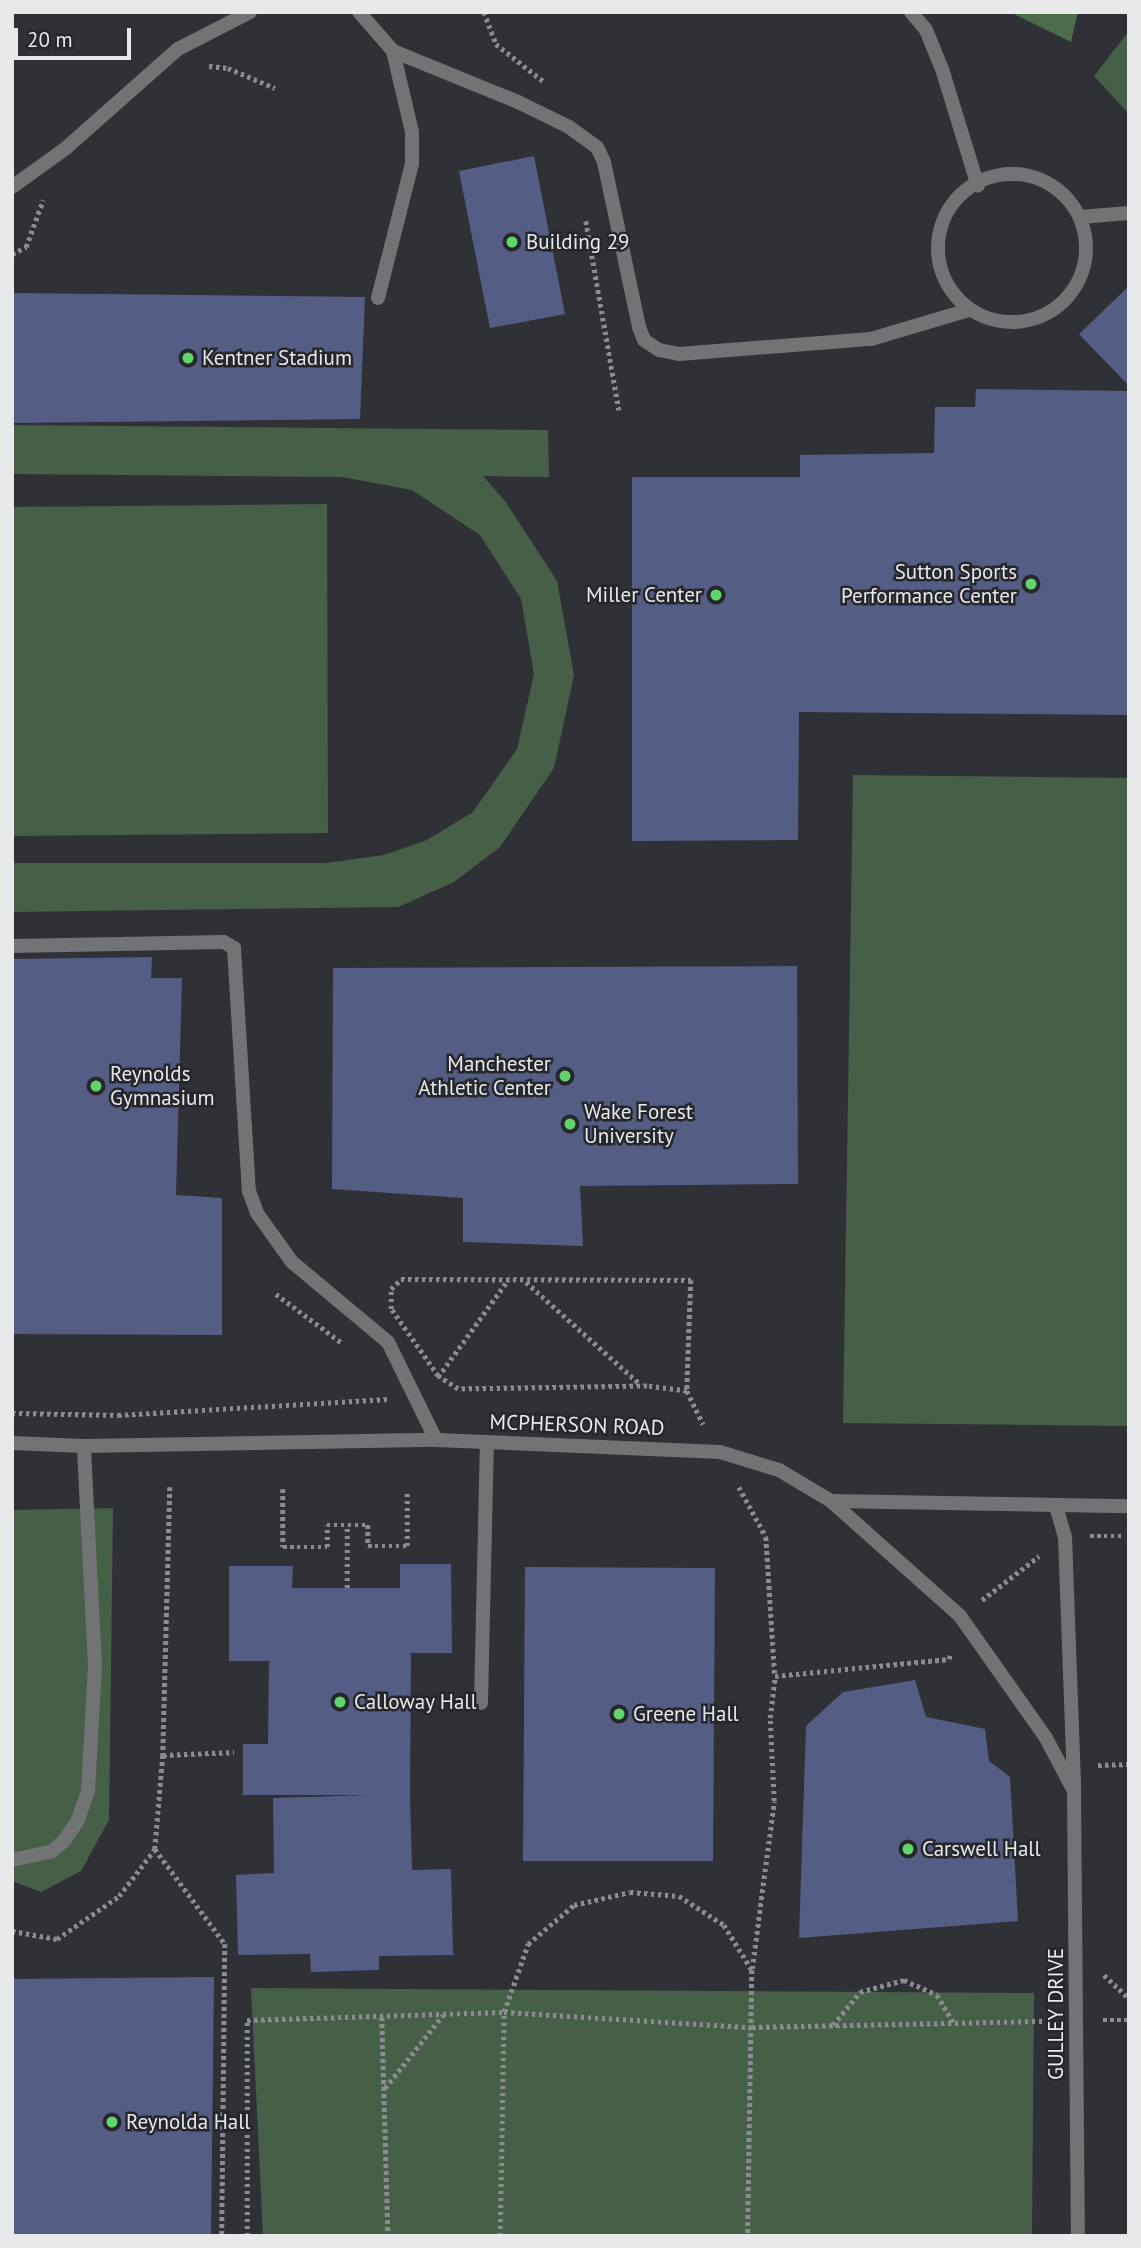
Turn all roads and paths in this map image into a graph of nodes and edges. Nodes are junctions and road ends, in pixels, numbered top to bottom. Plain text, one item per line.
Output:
1 (250, 12) edge
2 (359, 12) edge
3 (484, 12) edge
4 (911, 12) edge
5 (393, 51) junction
6 (207, 66) dead end
7 (275, 88) dead end
8 (569, 127) junction
9 (978, 186) junction
10 (12, 187) edge
11 (45, 196) dead end
12 (583, 208) dead end
13 (1129, 213) edge
14 (1080, 217) junction
15 (12, 254) edge
16 (378, 298) dead end
17 (969, 310) junction
18 (619, 410) dead end
19 (12, 946) edge
20 (508, 1280) junction
21 (526, 1282) junction
22 (276, 1294) dead end
23 (347, 1347) dead end
24 (439, 1376) junction
25 (642, 1386) junction
26 (414, 1389) junction
27 (687, 1391) junction
28 (382, 1392) dead end
29 (386, 1401) junction
30 (12, 1413) edge
31 (436, 1440) junction
32 (12, 1443) edge
33 (487, 1443) junction
34 (84, 1446) junction
35 (720, 1451) junction
36 (170, 1487) dead end
37 (283, 1489) dead end
38 (407, 1491) dead end
39 (831, 1501) junction
40 (1056, 1506) junction
41 (1129, 1506) edge
42 (347, 1526) junction
43 (1129, 1536) edge
44 (1065, 1537) junction
45 (347, 1588) dead end
46 (960, 1616) junction
47 (949, 1660) dead end
48 (775, 1676) junction
49 (481, 1703) dead end
50 (234, 1752) dead end
51 (163, 1755) junction
52 (1074, 1791) junction
53 (155, 1849) junction
54 (12, 1860) edge
55 (12, 1931) edge
56 (752, 1970) junction
57 (504, 2012) junction
58 (443, 2015) junction
59 (382, 2017) junction
60 (1049, 2021) dead end
61 (954, 2023) junction
62 (832, 2026) junction
63 (752, 2027) junction
64 (384, 2090) junction
65 (222, 2236) edge
66 (247, 2236) edge
67 (388, 2236) edge
68 (500, 2236) edge
69 (748, 2236) edge
70 (1078, 2236) edge

1 - 10 street
2 - 5 street
3 - 8 path
4 - 9 street
5 - 8 street
5 - 16 street
6 - 7 path
8 - 17 street
9 - 14 street
9 - 17 street
11 - 15 path
12 - 18 path
13 - 14 street
14 - 17 street
19 - 26 street
20 - 21 path
20 - 24 path
20 - 24 path
21 - 25 path
21 - 27 path
22 - 23 path
24 - 25 path
24 - 26 path
25 - 27 path
26 - 29 path
26 - 31 street
27 - 35 path
28 - 29 path
29 - 30 path
31 - 33 street, MCPHERSON ROAD
31 - 34 street, MCPHERSON ROAD
32 - 34 street, MCPHERSON ROAD
33 - 35 street, MCPHERSON ROAD
33 - 49 street
34 - 54 street
35 - 39 street, MCPHERSON ROAD
35 - 48 path
36 - 51 path
37 - 42 path
38 - 42 path
39 - 40 street, MCPHERSON ROAD
39 - 46 street, GULLEY DRIVE
40 - 41 street, MCPHERSON ROAD
40 - 44 street, GULLEY DRIVE
42 - 45 path
43 - 44 path
44 - 46 path
44 - 52 street, GULLEY DRIVE
46 - 52 street, GULLEY DRIVE
47 - 48 path
48 - 56 path
50 - 51 path
51 - 53 path
52 - 70 street, GULLEY DRIVE
53 - 55 path
53 - 65 path
56 - 57 path
56 - 63 path
57 - 58 path
57 - 63 path
57 - 68 path
58 - 59 path
58 - 64 path
59 - 64 path
59 - 66 path
60 - 61 path
61 - 62 path
61 - 62 path
62 - 63 path
63 - 69 path
64 - 67 path

